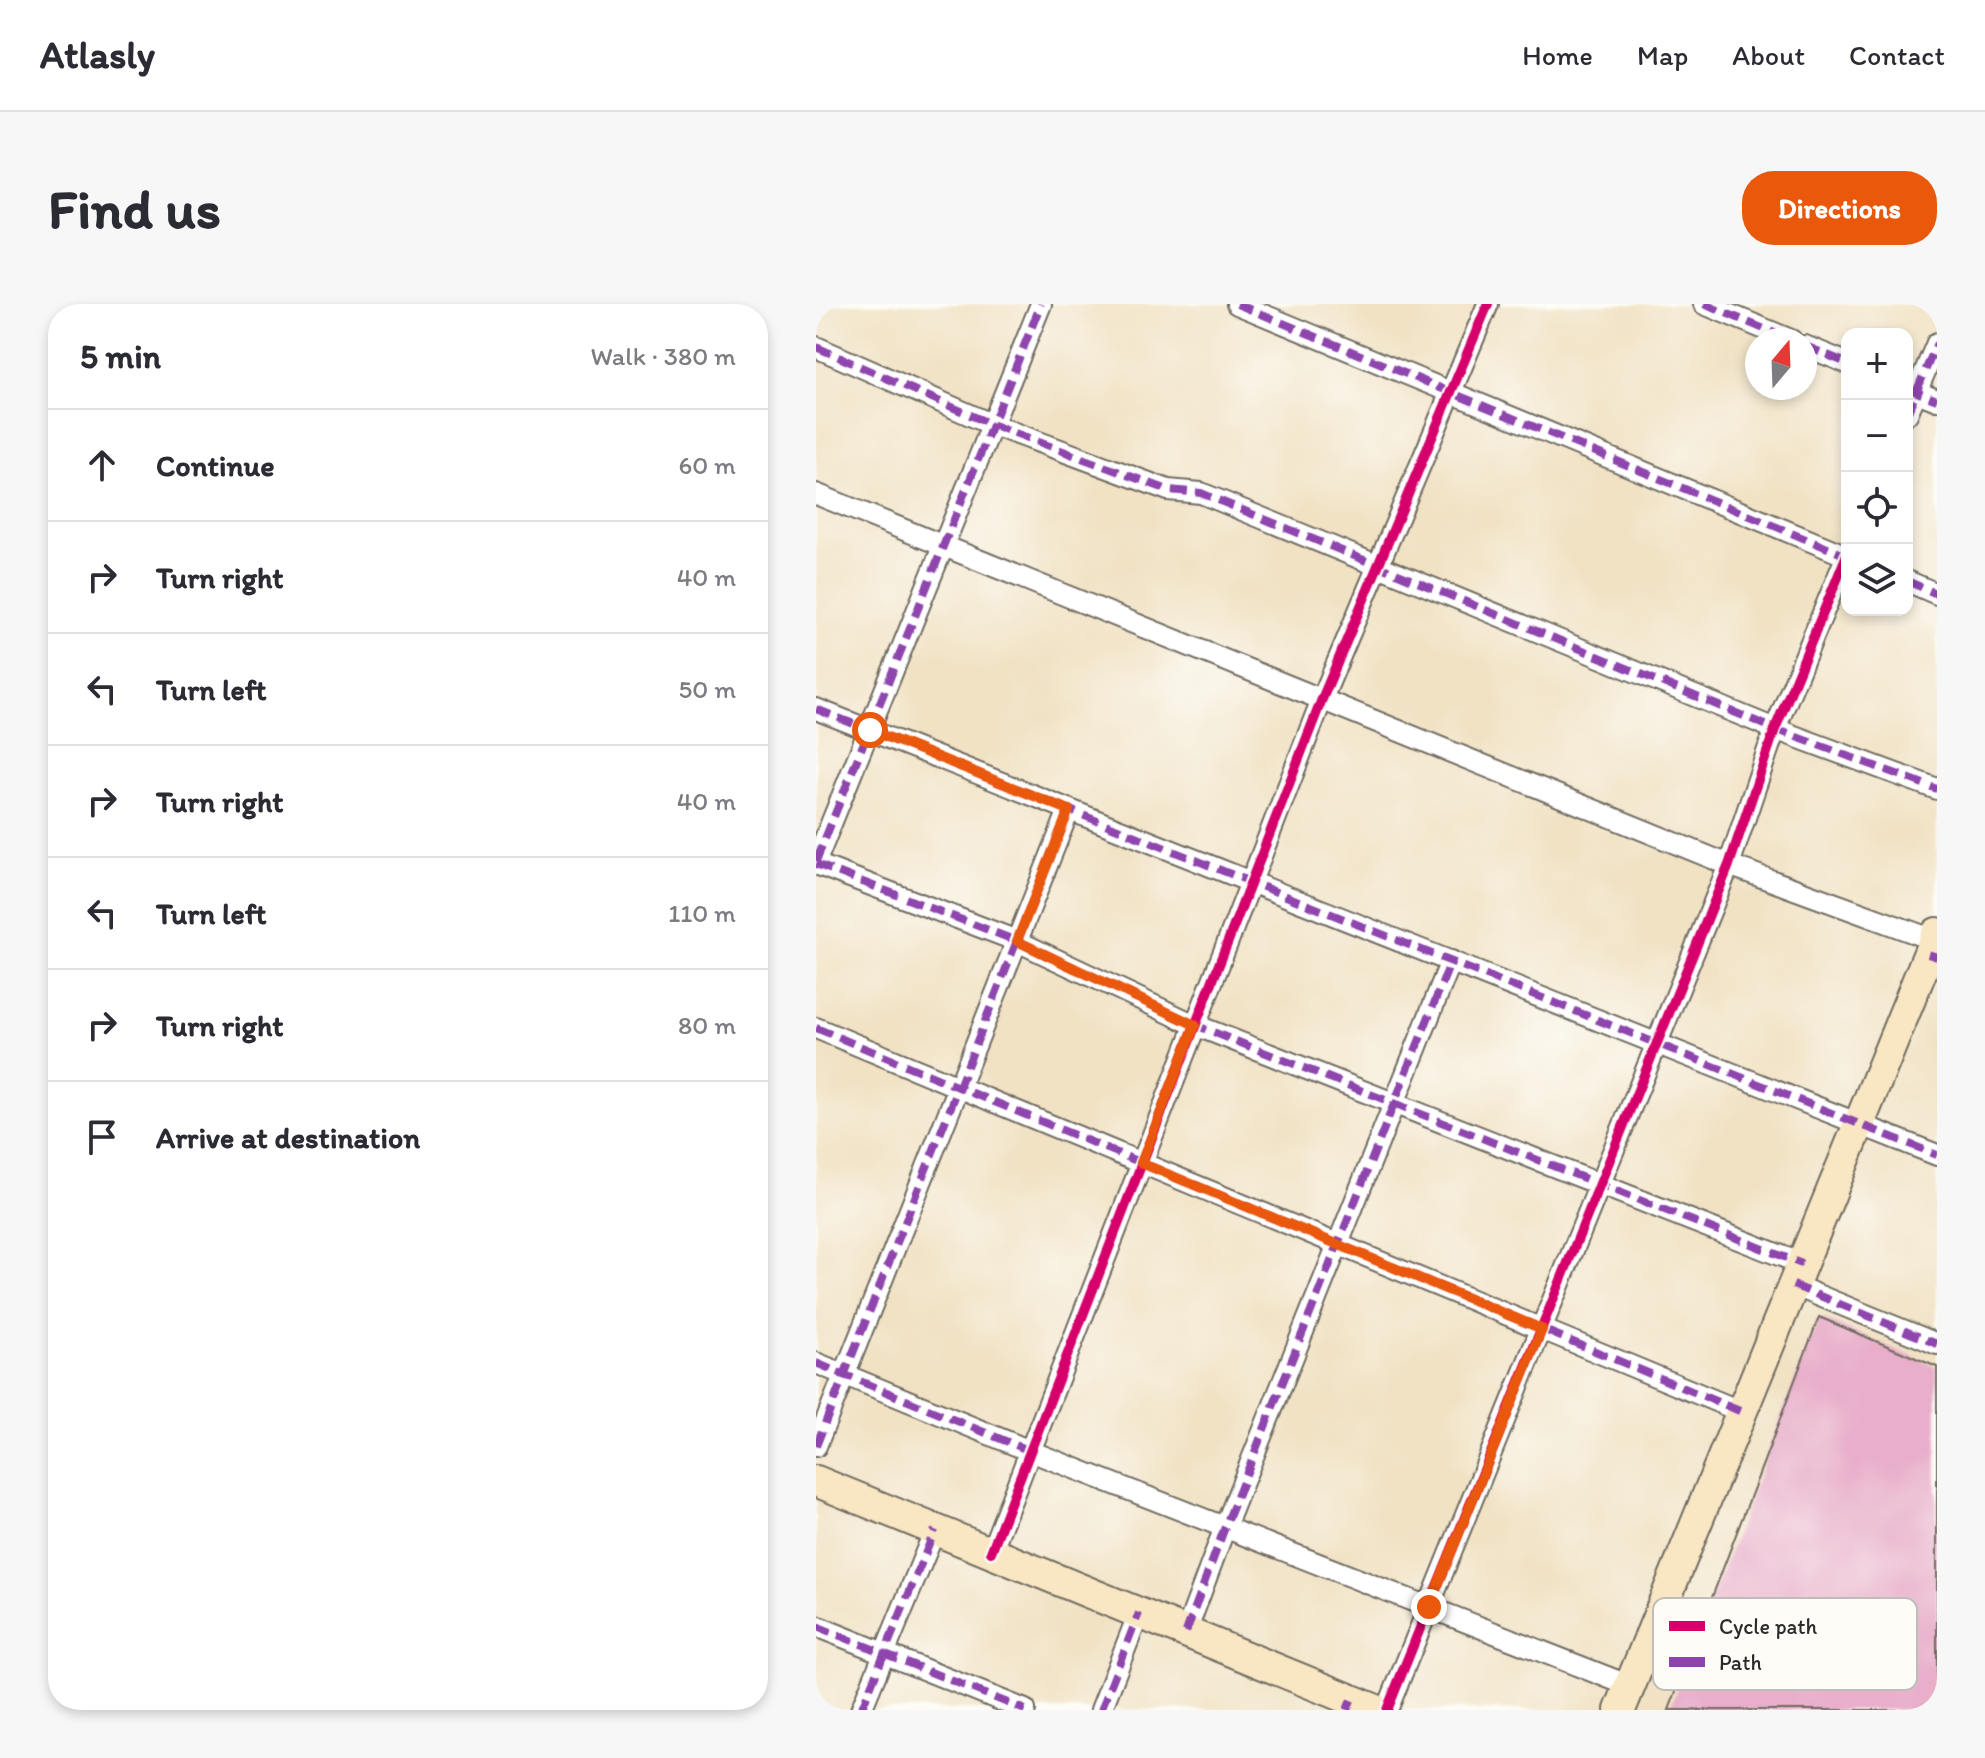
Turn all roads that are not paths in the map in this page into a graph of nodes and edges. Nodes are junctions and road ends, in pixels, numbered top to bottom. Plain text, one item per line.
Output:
1 (1041, 304) edge
2 (1237, 304) edge
3 (1488, 304) edge
4 (1704, 304) edge
5 (1762, 328) edge
6 (1937, 343) edge
7 (816, 347) edge
8 (1817, 351) edge
9 (1841, 361) edge
10 (1913, 388) edge
11 (1913, 390) edge
12 (1450, 392) junction
13 (1937, 400) edge
14 (993, 425) junction
15 (816, 494) edge
16 (944, 546) junction
17 (1841, 554) edge
18 (1378, 565) junction
19 (1841, 570) edge
20 (1913, 584) edge
21 (1937, 594) edge
22 (1322, 699) junction
23 (816, 709) edge
24 (1775, 729) junction
25 (870, 730) junction
26 (1937, 789) edge
27 (1069, 810) junction
28 (816, 862) edge
29 (1729, 865) junction
30 (1251, 881) junction
31 (1017, 941) junction
32 (1934, 946) edge
33 (1451, 961) junction
34 (1195, 1025) junction
35 (816, 1028) edge
36 (1657, 1043) junction
37 (959, 1087) junction
38 (1394, 1103) junction
39 (1859, 1123) junction
40 (1937, 1155) edge
41 (1141, 1163) junction
42 (1601, 1183) junction
43 (1338, 1245) junction
44 (1798, 1275) junction
45 (1542, 1329) junction
46 (1937, 1344) edge
47 (816, 1363) edge
48 (844, 1375) junction
49 (1742, 1412) junction
50 (816, 1446) edge
51 (1030, 1451) junction
52 (816, 1481) edge
53 (1225, 1527) junction
54 (935, 1530) junction
55 (991, 1552) junction
56 (1666, 1598) edge
57 (1429, 1607) junction
58 (1139, 1613) junction
59 (816, 1626) edge
60 (1653, 1630) edge
61 (1186, 1632) junction
62 (885, 1653) junction
63 (1625, 1698) edge
64 (1358, 1707) edge
65 (861, 1710) edge
66 (1025, 1710) edge
67 (1101, 1710) edge
68 (1387, 1710) edge

1 - 14 street
2 - 12 street
3 - 12 street
4 - 5 street
6 - 10 street
7 - 14 street
8 - 9 street
11 - 13 street
12 - 17 street
12 - 18 street
14 - 16 street
14 - 18 street
15 - 16 street
16 - 22 street
16 - 25 street
18 - 22 street
18 - 24 street
19 - 24 street
20 - 21 street
22 - 29 street
22 - 30 street
23 - 25 street
24 - 26 street
24 - 29 street
25 - 27 street
25 - 28 street
27 - 30 street
27 - 31 street
28 - 31 street
29 - 32 street
29 - 36 street
30 - 33 street
30 - 34 street
31 - 34 street
31 - 37 street
32 - 39 street
33 - 36 street
33 - 38 street
34 - 38 street
34 - 41 street
35 - 37 street
36 - 39 street
36 - 42 street
37 - 41 street
37 - 48 street
38 - 42 street
38 - 43 street
39 - 40 street
39 - 44 street
41 - 43 street
41 - 51 street
42 - 44 street
42 - 45 street
43 - 45 street
43 - 53 street
44 - 46 street
44 - 49 street
45 - 49 street
45 - 57 street
47 - 48 street
48 - 50 street
48 - 51 street
49 - 56 street
51 - 53 street
51 - 55 street
52 - 54 street
53 - 57 street
53 - 61 street
54 - 55 street
54 - 62 street
55 - 58 street
57 - 63 street
57 - 68 street
58 - 61 street
58 - 67 street
59 - 62 street
60 - 63 street
61 - 64 street
62 - 65 street
62 - 66 street

